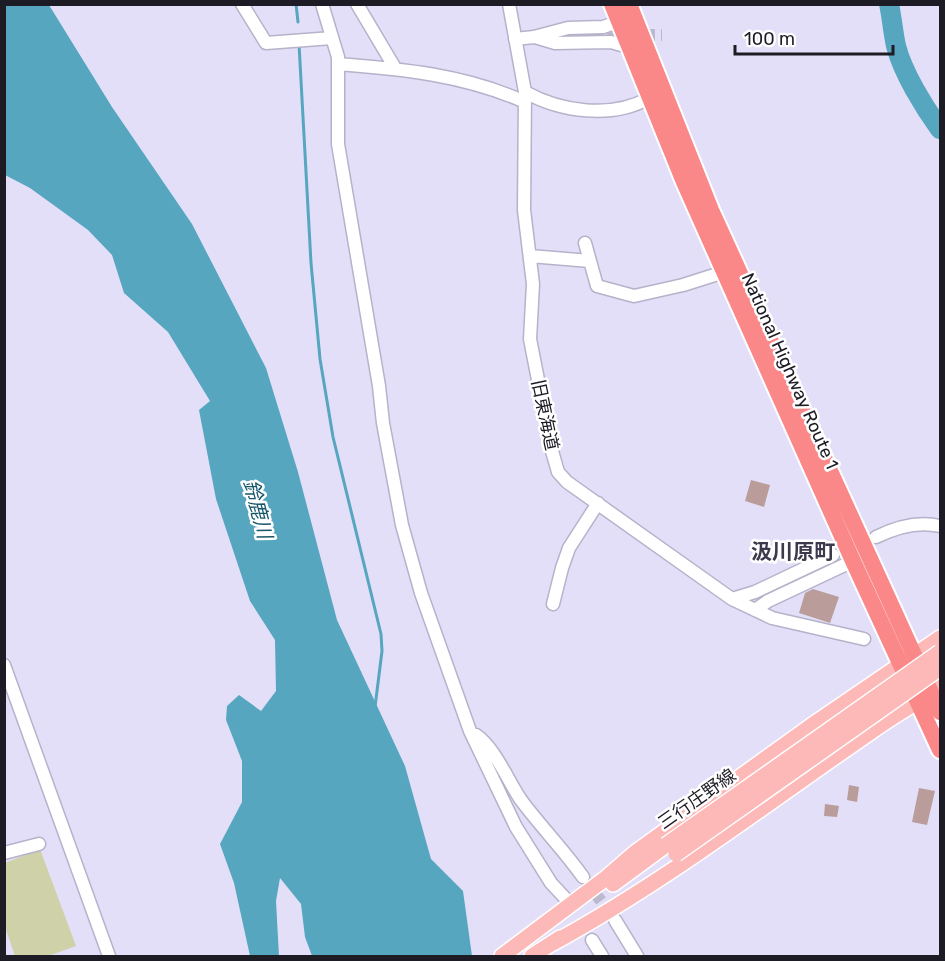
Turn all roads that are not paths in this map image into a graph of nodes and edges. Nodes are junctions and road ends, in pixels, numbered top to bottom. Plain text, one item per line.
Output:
1 (242, 4) edge
2 (322, 4) edge
3 (357, 4) edge
4 (509, 4) edge
5 (629, 4) edge
6 (614, 12) edge
7 (589, 36) tunnel mouth
8 (534, 37) junction
9 (332, 38) junction
10 (515, 39) junction
11 (628, 46) junction
12 (338, 64) junction
13 (395, 68) junction
14 (525, 97) junction
15 (649, 98) junction
16 (585, 243) dead end
17 (530, 256) junction
18 (590, 261) junction
19 (724, 272) junction
20 (598, 503) junction
21 (940, 526) edge
22 (876, 537) dead end
23 (833, 555) dead end
24 (853, 561) junction
25 (732, 599) junction
26 (553, 604) dead end
27 (755, 610) junction
28 (940, 638) edge
29 (864, 639) dead end
30 (940, 652) edge
31 (4, 665) edge
32 (940, 668) edge
33 (920, 679) edge
34 (940, 712) edge
35 (470, 731) junction
36 (940, 750) edge
37 (39, 843) dead end
38 (671, 849) junction
39 (4, 854) edge
40 (584, 876) tunnel mouth
41 (574, 902) junction
42 (615, 920) tunnel mouth
43 (592, 940) dead end
44 (553, 943) junction
45 (109, 957) edge
46 (502, 957) edge
47 (532, 957) edge
48 (602, 957) edge
49 (637, 957) edge

1 - 9 street
2 - 9 street
3 - 13 street
4 - 10 street, 旧東海道
5 - 33 highway, National Highway Route 1
6 - 8 street
6 - 11 highway, National Highway Route 1
7 - 8 street
8 - 10 street
8 - 11 street
9 - 12 street
10 - 14 street, 旧東海道
11 - 15 highway, National Highway Route 1
12 - 13 street
12 - 35 street
13 - 14 street
14 - 15 street
14 - 17 street, 旧東海道
15 - 19 highway, National Highway Route 1
16 - 18 street
17 - 18 street
17 - 20 street, 旧東海道
18 - 19 street
19 - 24 highway, National Highway Route 1
20 - 25 street, 旧東海道
20 - 26 street
21 - 22 street
23 - 25 street
24 - 27 street
24 - 33 highway, National Highway Route 1
25 - 27 street, 旧東海道
27 - 29 street, 旧東海道
28 - 33 main road
30 - 33 main road, bridge
31 - 45 street
32 - 33 main road, bridge
33 - 34 highway, National Highway Route 1
33 - 36 highway, National Highway Route 1
33 - 38 main road, 三行庄野線, bridge
33 - 41 main road, 三行庄野線
33 - 44 main road, 三行庄野線
35 - 40 street
35 - 41 street
37 - 39 street
38 - 41 main road, 三行庄野線
38 - 44 main road, 三行庄野線
41 - 46 main road, 三行庄野線
42 - 49 street
43 - 48 street
44 - 47 main road, 三行庄野線

